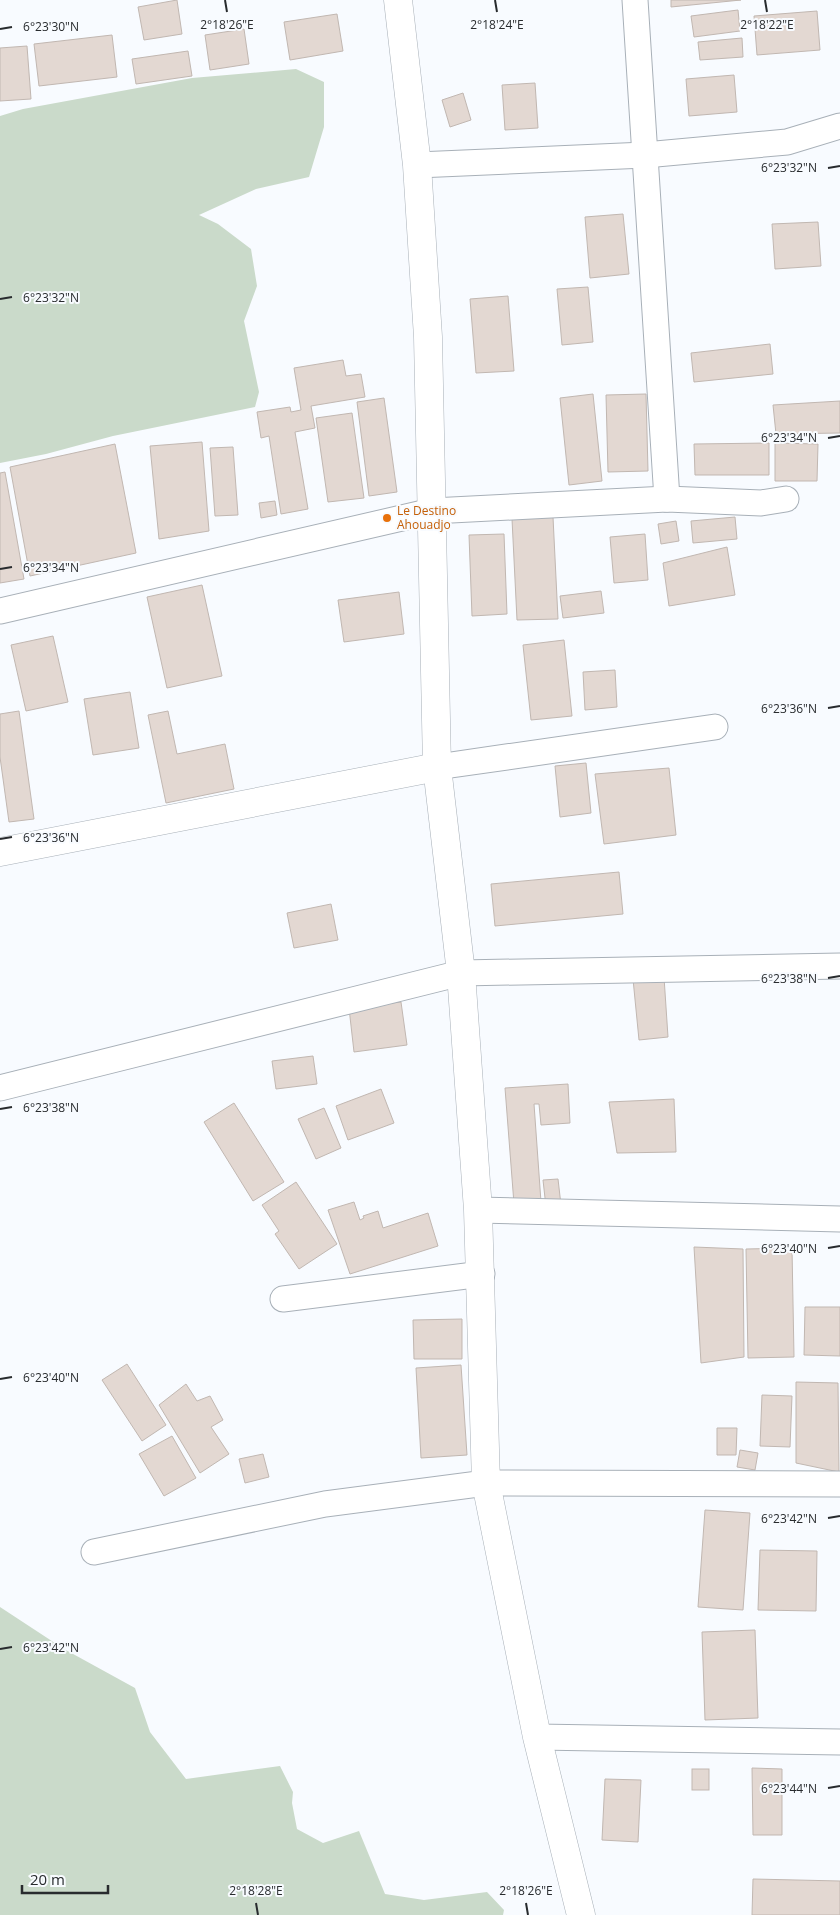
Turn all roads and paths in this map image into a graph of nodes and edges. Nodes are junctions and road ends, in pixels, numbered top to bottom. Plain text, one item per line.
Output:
1 (398, 0) edge
2 (635, 0) edge
3 (840, 126) edge
4 (645, 155) junction
5 (417, 165) junction
6 (667, 499) junction
7 (786, 499) dead end
8 (432, 510) junction
9 (0, 611) edge
10 (715, 727) dead end
11 (437, 767) junction
12 (0, 852) edge
13 (840, 966) edge
14 (461, 973) junction
15 (0, 1088) edge
16 (478, 1210) junction
17 (840, 1219) edge
18 (482, 1274) junction
19 (283, 1299) dead end
20 (486, 1484) junction
21 (840, 1484) edge
22 (94, 1552) dead end
23 (537, 1737) junction
24 (840, 1742) edge
25 (581, 1915) edge

1 - 5 main road
2 - 4 street
3 - 4 street
4 - 5 street
4 - 6 street
5 - 8 main road
6 - 7 street
6 - 8 street
8 - 9 street
8 - 11 main road
10 - 11 street
11 - 12 main road
11 - 14 main road
13 - 14 street
14 - 15 street
14 - 16 main road
16 - 17 street
16 - 18 main road
18 - 19 street
18 - 20 main road
20 - 21 street
20 - 22 street
20 - 23 main road
23 - 24 street
23 - 25 main road

